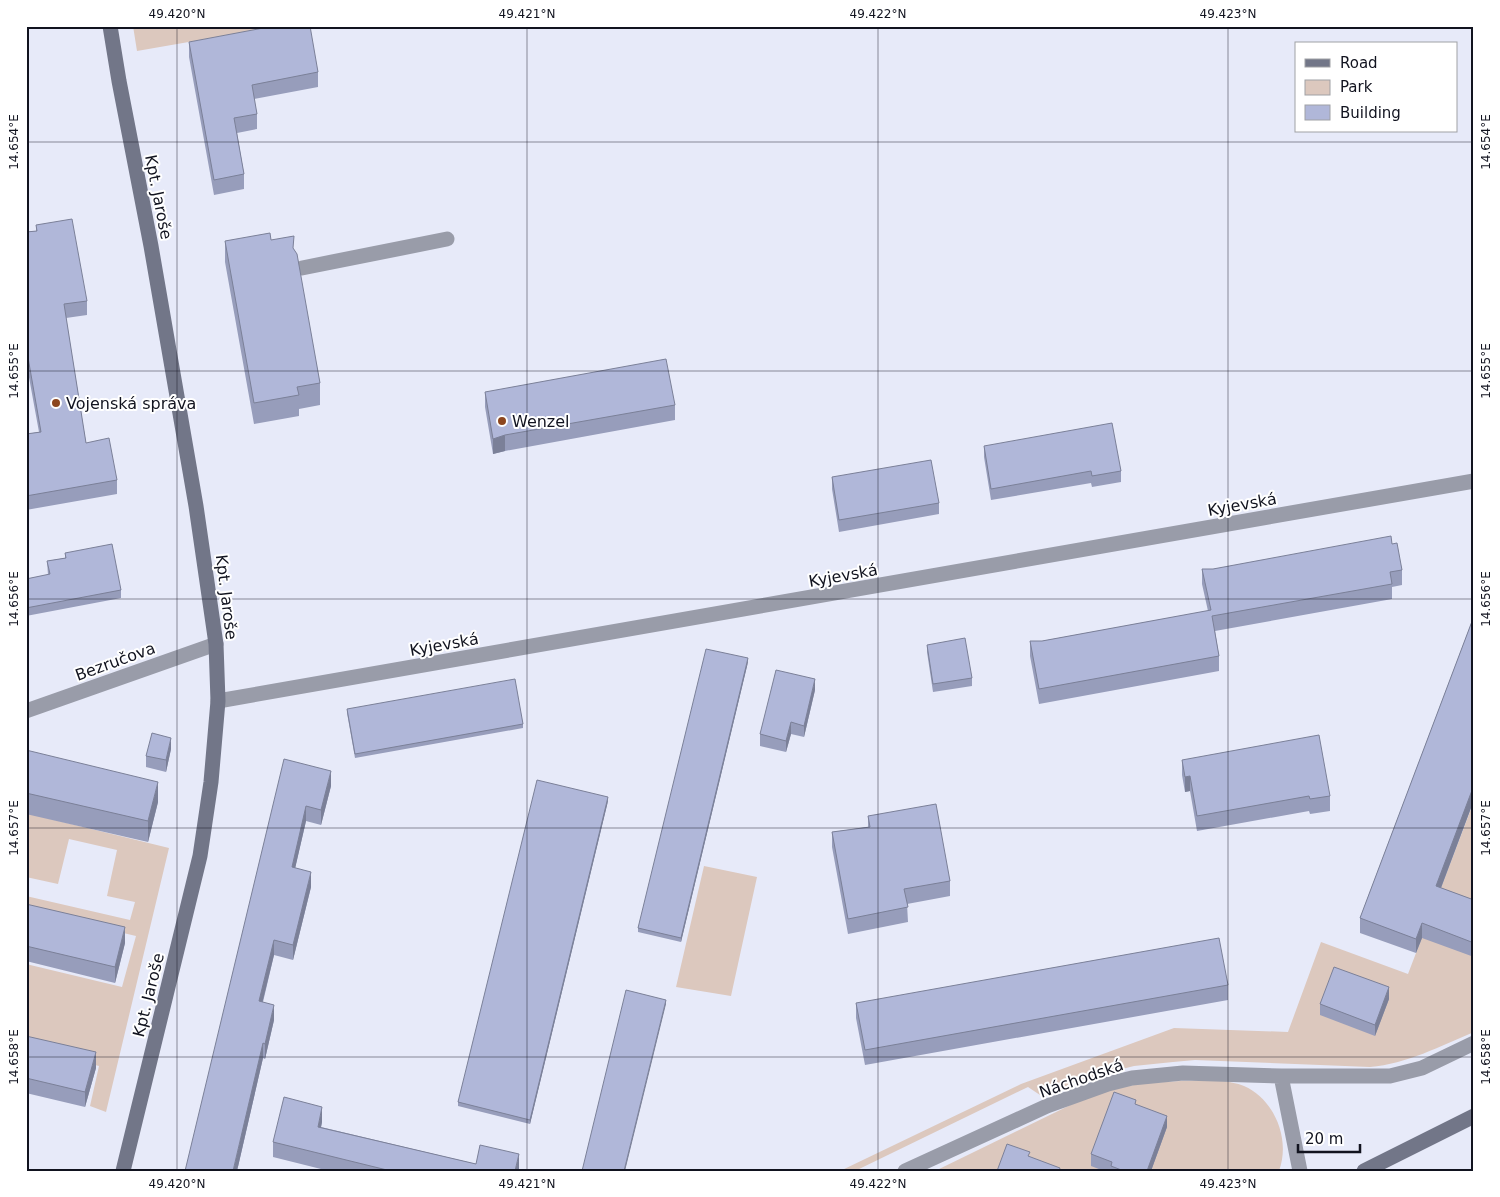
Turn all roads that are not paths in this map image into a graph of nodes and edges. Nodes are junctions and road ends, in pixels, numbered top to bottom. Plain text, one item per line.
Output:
1 (110, 26) edge
2 (447, 239) dead end
3 (302, 268) edge
4 (1474, 481) edge
5 (216, 644) junction
6 (218, 701) junction
7 (26, 712) edge
8 (1474, 1043) edge
9 (1281, 1076) junction
10 (1474, 1116) edge
11 (124, 1171) edge
12 (905, 1171) edge
13 (1300, 1171) edge
14 (1364, 1171) edge

1 - 5 street, Kpt. Jaroše
2 - 3 street
4 - 6 street, Kyjevská
5 - 6 street, Kpt. Jaroše
5 - 7 street, Bezručova
6 - 11 street, Kpt. Jaroše
8 - 9 street, Náchodská
9 - 12 street, Náchodská
9 - 13 street
10 - 14 street

